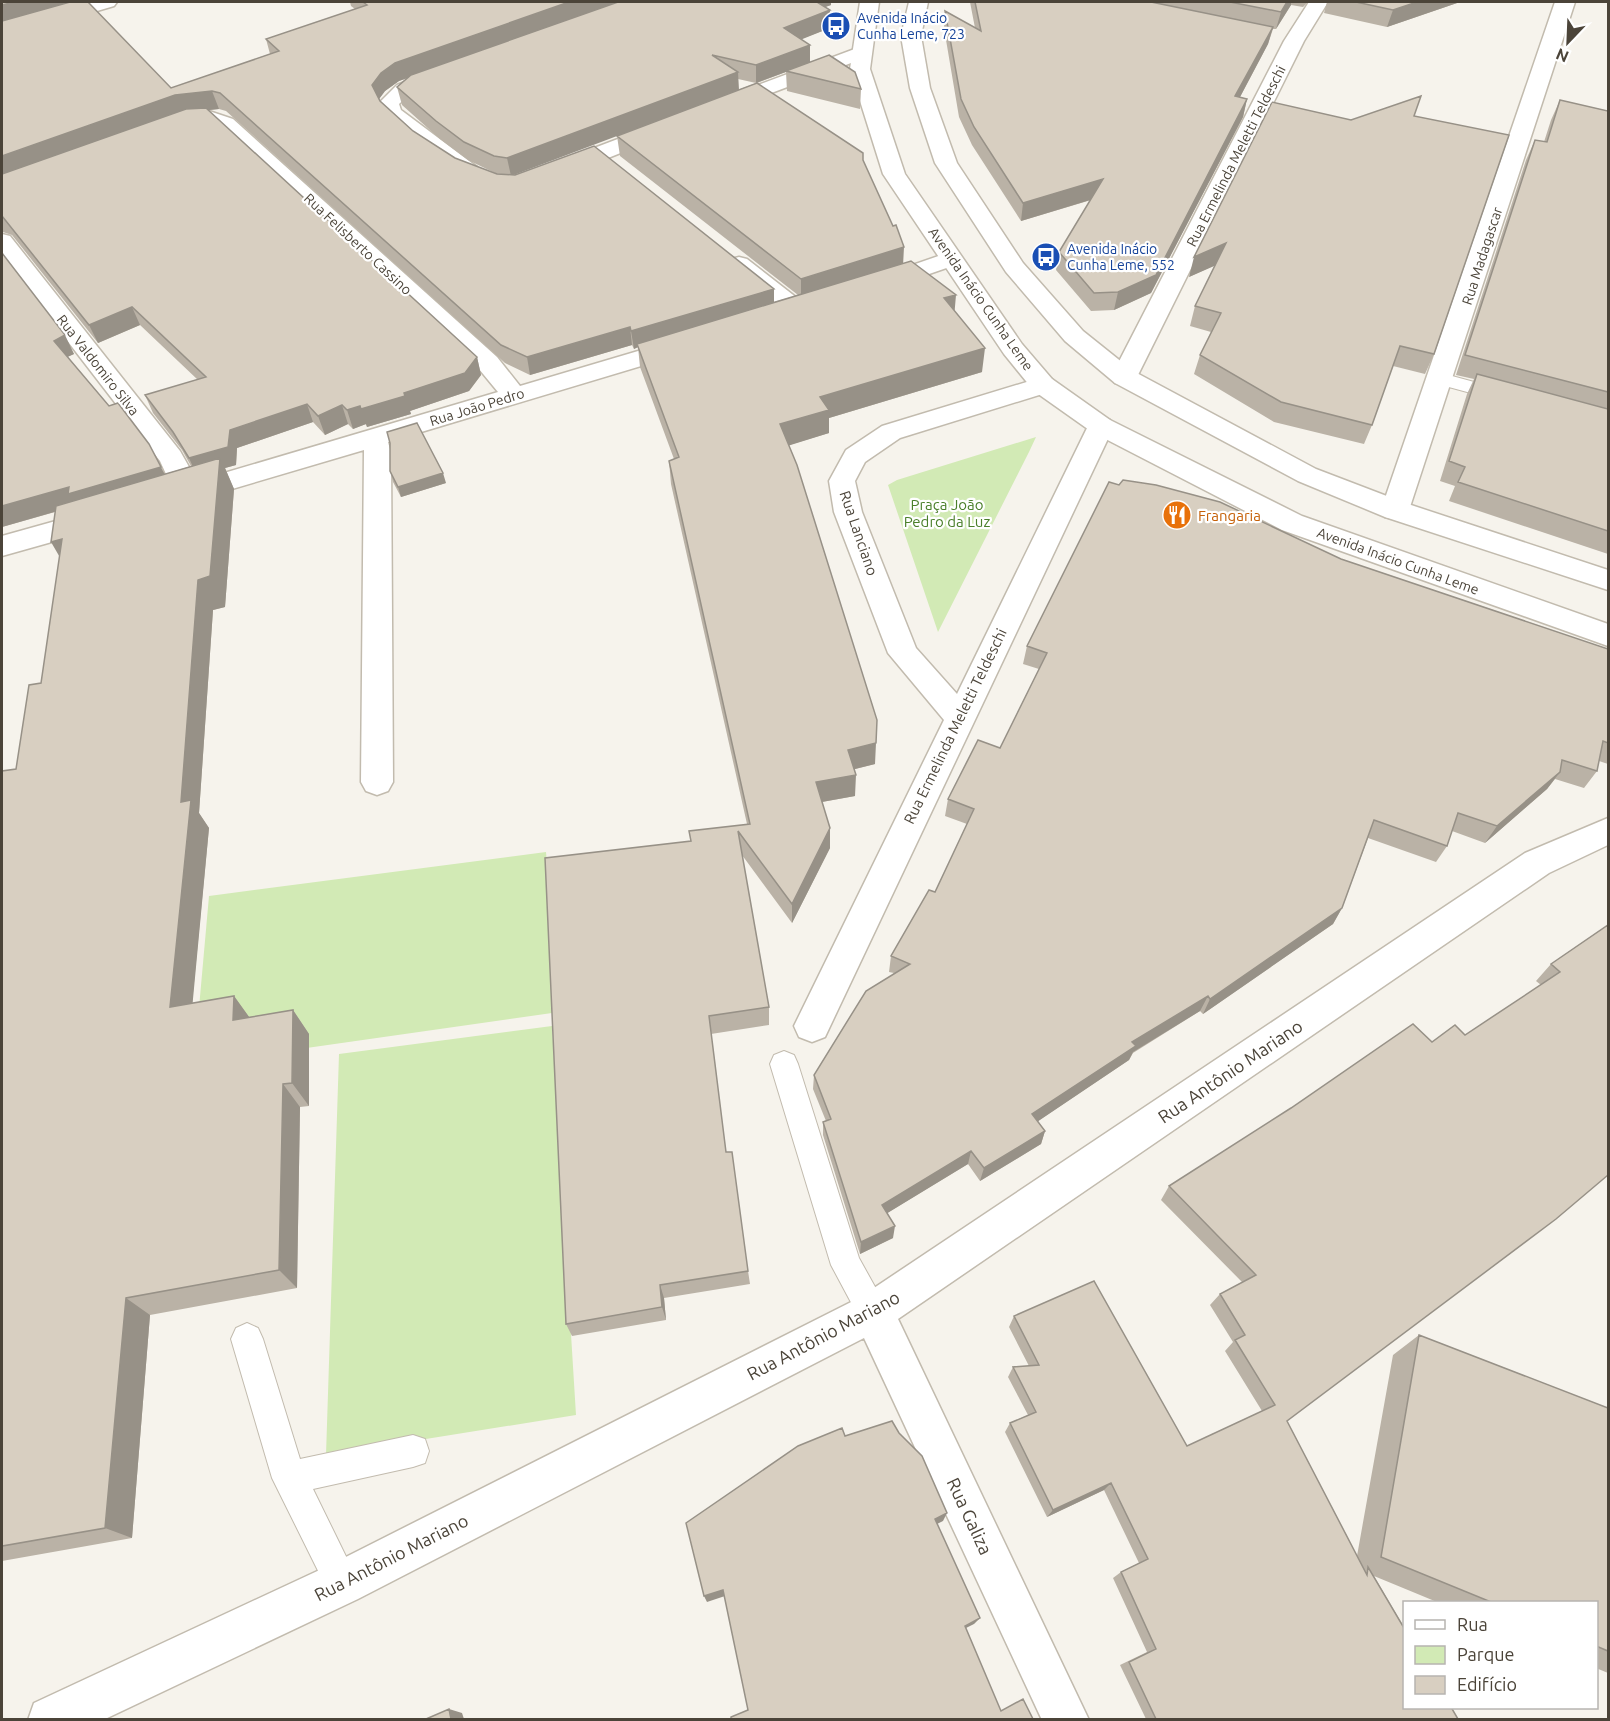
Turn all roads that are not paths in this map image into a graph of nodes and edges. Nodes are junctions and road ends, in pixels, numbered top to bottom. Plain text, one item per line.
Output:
1 (107, 2) edge
2 (869, 2) edge
3 (918, 2) edge
4 (1318, 2) edge
5 (1565, 2) edge
6 (2, 33) edge
7 (1272, 36) edge
8 (1294, 41) junction
9 (860, 53) junction
10 (463, 66) edge
11 (698, 114) edge
12 (676, 123) edge
13 (156, 131) edge
14 (599, 153) junction
15 (620, 170) edge
16 (535, 178) edge
17 (489, 182) edge
18 (2, 242) edge
19 (722, 251) edge
20 (950, 259) junction
21 (852, 293) edge
22 (764, 320) edge
23 (709, 337) edge
24 (1125, 377) junction
25 (1441, 379) junction
26 (1043, 385) junction
27 (514, 396) junction
28 (1519, 400) edge
29 (1101, 426) junction
30 (373, 438) junction
31 (178, 496) joint
32 (1395, 510) junction
33 (123, 512) edge
34 (2, 546) edge
35 (1608, 580) edge
36 (1608, 635) edge
37 (959, 717) junction
38 (377, 782) dead end
39 (1608, 831) edge
40 (812, 1026) dead end
41 (784, 1064) dead end
42 (873, 1312) junction
43 (248, 1339) dead end
44 (413, 1451) dead end
45 (289, 1478) junction
46 (342, 1583) junction
47 (51, 1719) edge
48 (1066, 1719) edge

1 - 6 street
2 - 9 street, Avenida Inácio Cunha Leme
3 - 24 street
4 - 8 street, Rua Ermelinda Meletti Teldeschi
5 - 25 street, Rua Madagascar
7 - 8 street
8 - 24 street, Rua Ermelinda Meletti Teldeschi
9 - 11 street
9 - 20 street, Avenida Inácio Cunha Leme
10 - 17 street
12 - 14 street
13 - 27 street, Rua Felisberto Cassino
14 - 15 street
14 - 16 street
18 - 31 street, Rua Valdomiro Silva
19 - 22 street
20 - 21 street
20 - 26 street, Avenida Inácio Cunha Leme
23 - 27 street, Rua João Pedro
24 - 32 street
25 - 28 lane
25 - 32 street, Rua Madagascar
26 - 29 street, Avenida Inácio Cunha Leme
26 - 37 street, Rua Lanciano
27 - 30 street, Rua João Pedro
29 - 36 street, Avenida Inácio Cunha Leme
29 - 37 street, Rua Ermelinda Meletti Teldeschi
30 - 31 street, Rua João Pedro
30 - 38 street
32 - 35 street
33 - 34 street
37 - 40 street, Rua Ermelinda Meletti Teldeschi
39 - 42 street, Rua Antônio Mariano
41 - 42 lane
42 - 46 street, Rua Antônio Mariano
42 - 48 street, Rua Galiza
43 - 45 lane
44 - 45 lane
45 - 46 lane
46 - 47 street, Rua Antônio Mariano

